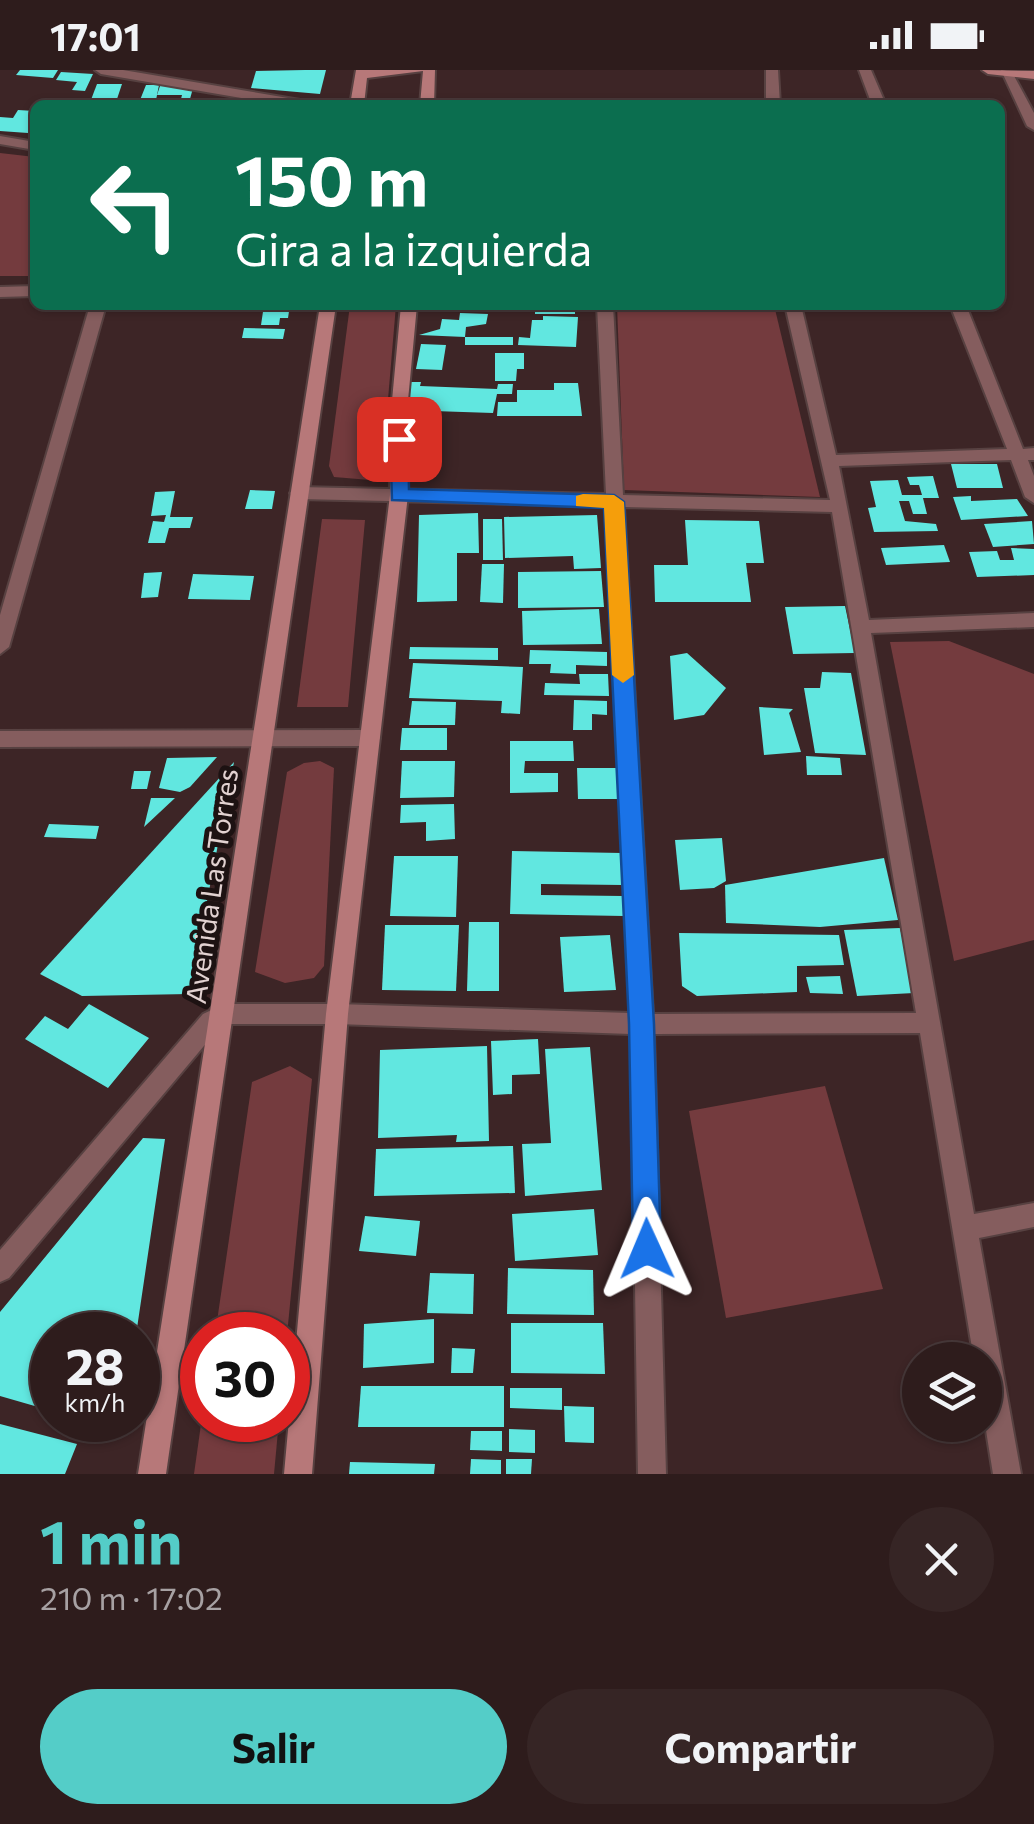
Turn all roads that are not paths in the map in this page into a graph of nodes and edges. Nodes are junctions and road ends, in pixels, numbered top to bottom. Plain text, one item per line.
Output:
1 (100, 70) edge
2 (417, 70) edge
3 (429, 70) edge
4 (772, 70) edge
5 (865, 70) edge
6 (988, 70) edge
7 (362, 72) edge
8 (1006, 72) edge
9 (1034, 75) edge
10 (176, 76) edge
11 (284, 100) edge
12 (358, 100) edge
13 (427, 100) edge
14 (774, 100) edge
15 (877, 100) edge
16 (1034, 126) edge
17 (0, 140) edge
18 (30, 145) edge
19 (30, 291) edge
20 (0, 292) edge
21 (97, 310) edge
22 (327, 310) edge
23 (409, 310) edge
24 (605, 310) edge
25 (794, 310) edge
26 (960, 310) edge
27 (1026, 455) edge
28 (830, 461) junction
29 (299, 492) junction
30 (399, 496) junction
31 (1034, 497) edge
32 (614, 502) junction
33 (840, 506) junction
34 (1034, 620) edge
35 (862, 627) junction
36 (0, 646) edge
37 (260, 738) junction
38 (370, 738) junction
39 (0, 739) edge
40 (224, 1014) junction
41 (337, 1014) junction
42 (930, 1023) junction
43 (642, 1024) junction
44 (1034, 1216) edge
45 (965, 1228) junction
46 (0, 1269) edge
47 (152, 1474) edge
48 (298, 1474) edge
49 (652, 1474) edge
50 (1007, 1474) edge

1 - 10 street
2 - 7 street
3 - 13 street
4 - 14 street
5 - 15 street
6 - 8 street
7 - 12 street
8 - 9 street
8 - 16 street
10 - 11 street
17 - 18 street
19 - 20 street
21 - 36 street
22 - 29 street, Avenida Las Torres
23 - 30 street
24 - 32 street
25 - 28 street
26 - 27 street
27 - 28 street
27 - 31 street
28 - 33 street
29 - 30 street
29 - 37 street, Avenida Las Torres
30 - 32 street
30 - 38 street
32 - 33 street
32 - 43 street
33 - 35 street
34 - 35 street
35 - 42 street
37 - 38 street
37 - 39 street
37 - 40 street, Avenida Las Torres
38 - 41 street
40 - 41 street
40 - 46 street
40 - 47 street, Avenida Las Torres
41 - 43 street
41 - 48 street
42 - 43 street
42 - 45 street
43 - 49 street
44 - 45 street
45 - 50 street

